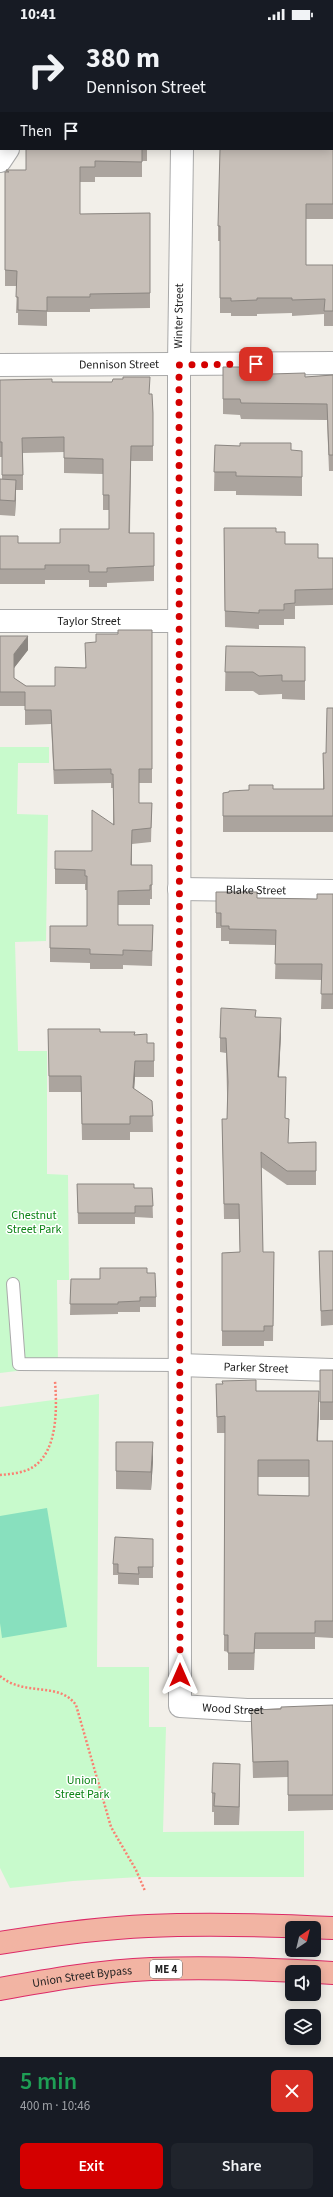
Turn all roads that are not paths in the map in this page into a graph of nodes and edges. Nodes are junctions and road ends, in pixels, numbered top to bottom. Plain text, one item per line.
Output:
1 (7, 150) edge
2 (182, 150) edge
3 (0, 161) edge
4 (333, 363) edge
5 (0, 365) edge
6 (179, 365) junction
7 (0, 621) edge
8 (179, 621) junction
9 (179, 889) junction
10 (333, 891) edge
11 (13, 1284) dead end
12 (179, 1365) junction
13 (333, 1370) edge
14 (180, 1706) joint
15 (333, 1710) edge
16 (333, 1928) edge
17 (0, 1943) edge
18 (333, 1973) edge
19 (0, 1989) edge

1 - 3 street
2 - 6 street, Winter Street
4 - 6 street, Dennison Street
5 - 6 street, Dennison Street
6 - 8 street, Winter Street
7 - 8 street, Taylor Street
8 - 9 street, Winter Street
9 - 10 street, Blake Street
9 - 12 street, Winter Street
11 - 12 lane
12 - 13 street, Parker Street
12 - 14 street, Winter Street
14 - 15 street, Wood Street
16 - 17 highway
18 - 19 highway, Union Street Bypass / ME 4

